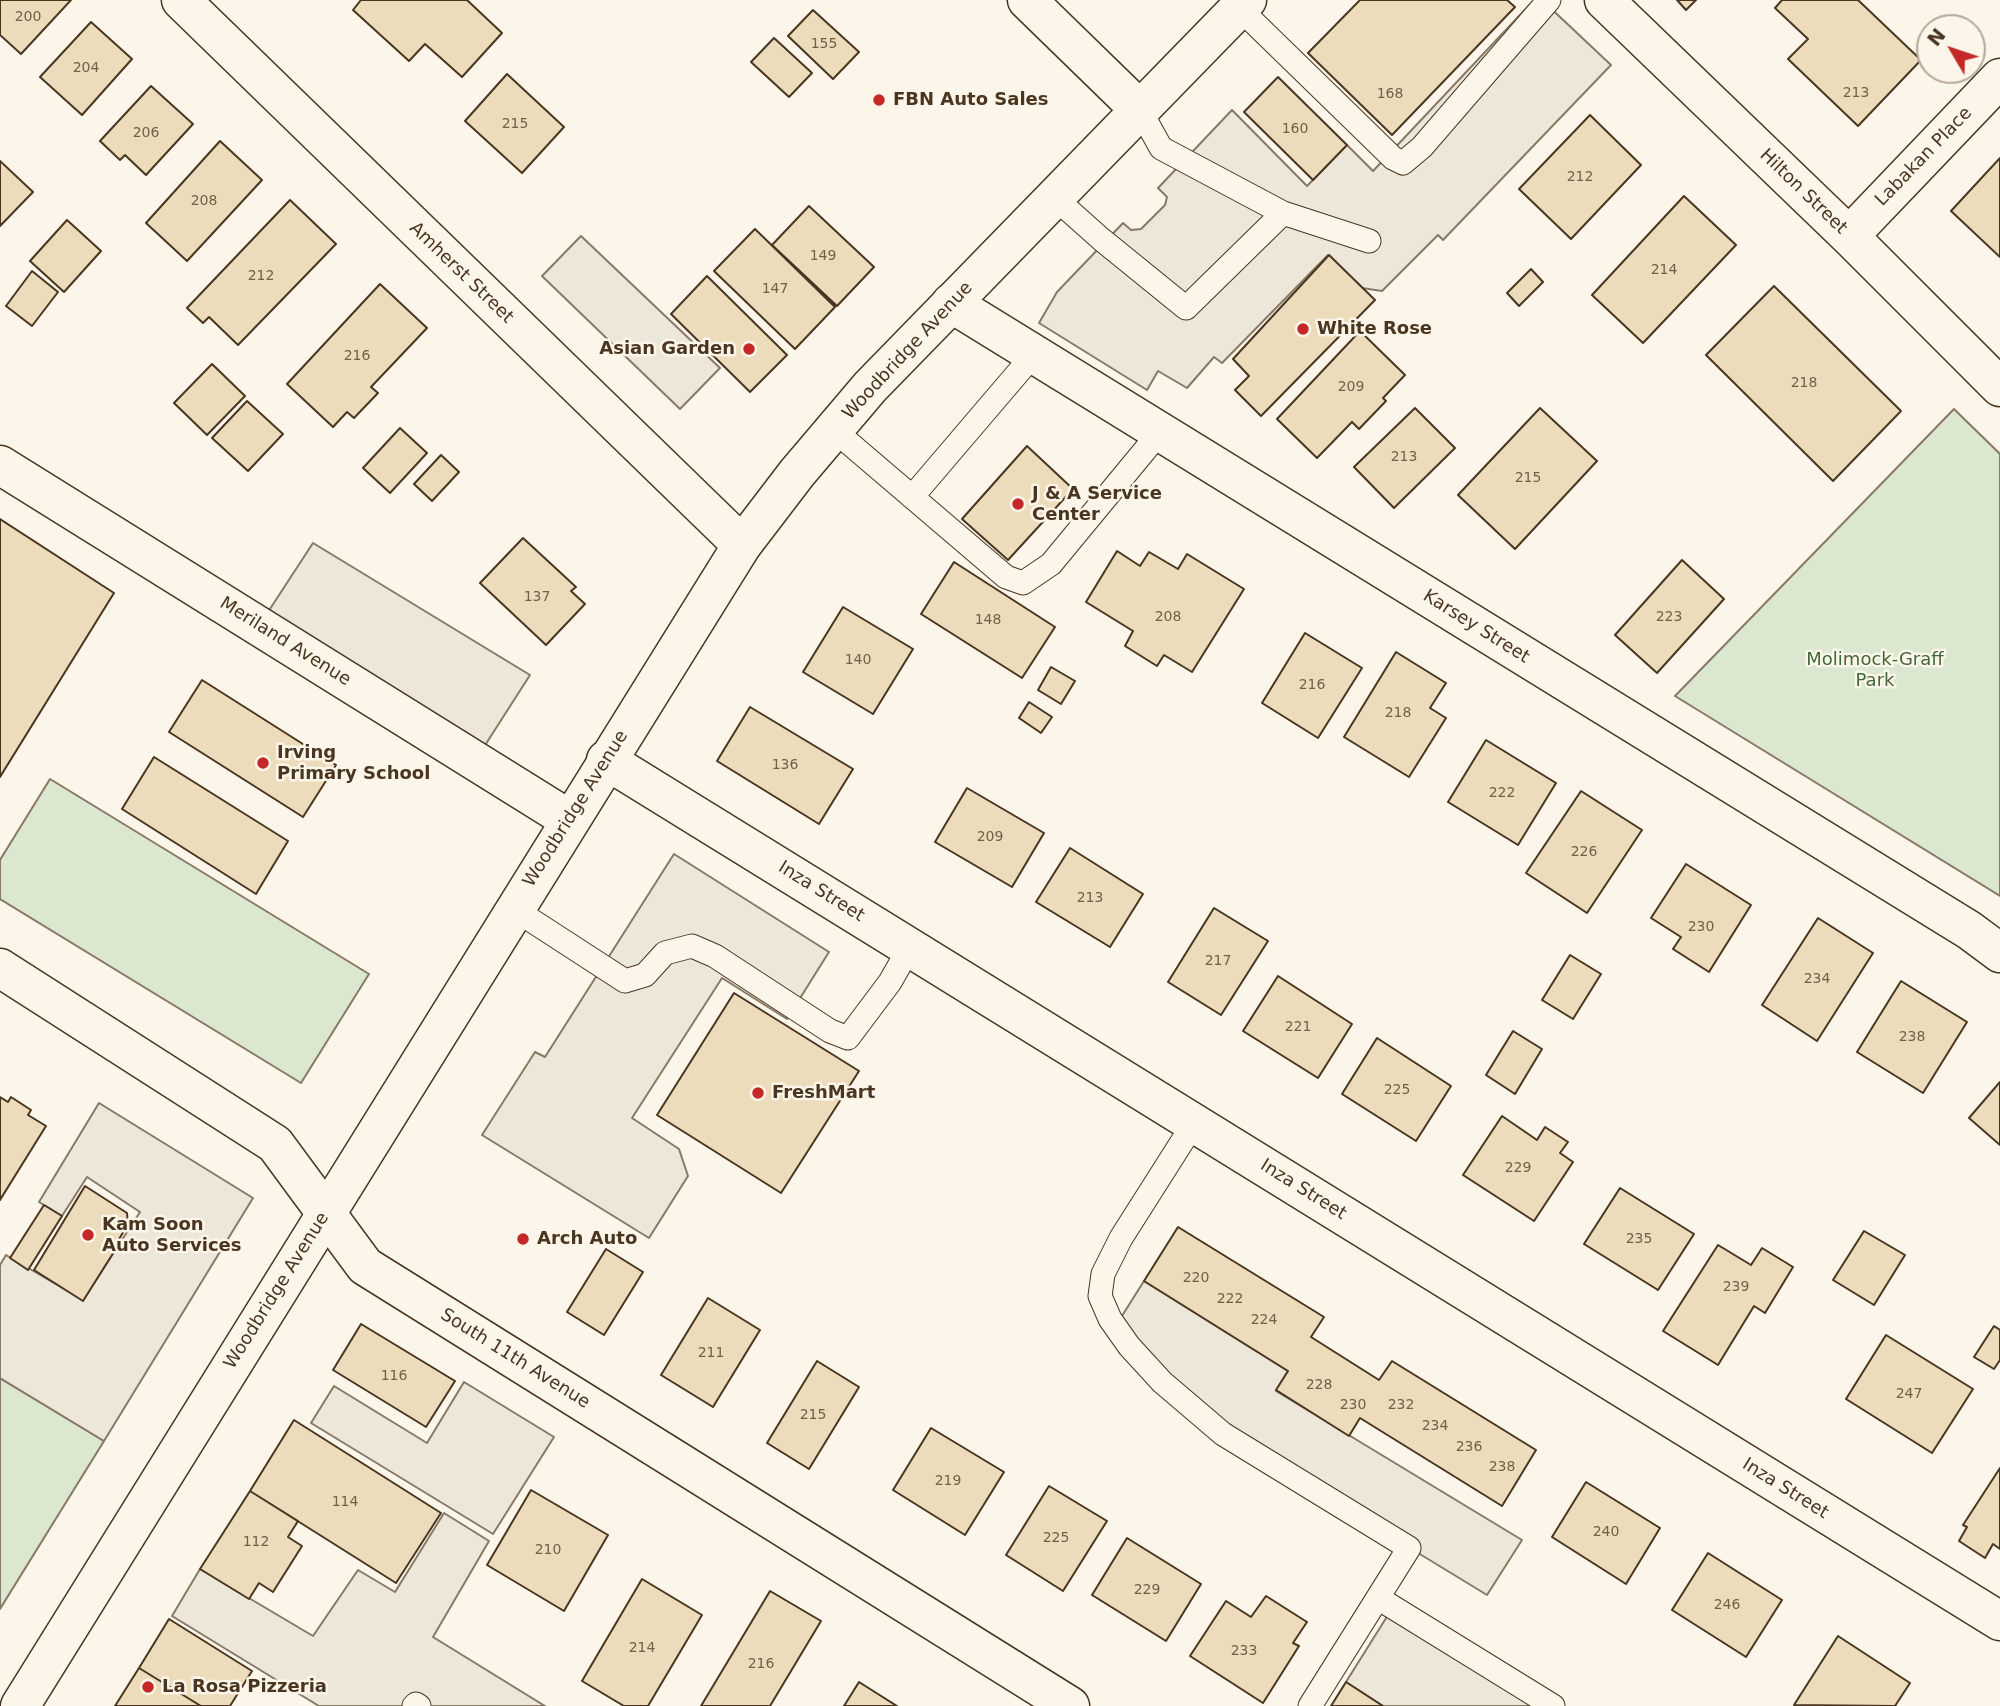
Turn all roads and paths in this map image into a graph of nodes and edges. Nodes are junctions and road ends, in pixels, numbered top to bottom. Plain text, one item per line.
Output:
1 (181, 0) edge
2 (1027, 0) edge
3 (1549, 0) edge
4 (1604, 0) edge
5 (1243, 4) edge
6 (2000, 78) edge
7 (1140, 110) junction
8 (1055, 198) junction
9 (1283, 214) junction
10 (1849, 236) junction
11 (1369, 241) dead end
12 (951, 303) junction
13 (1034, 354) junction
14 (2000, 387) edge
15 (835, 431) junction
16 (1160, 432) junction
17 (0, 465) edge
18 (912, 498) junction
19 (742, 545) junction
20 (606, 760) junction
21 (570, 820) junction
22 (514, 909) junction
23 (910, 947) junction
24 (2000, 953) edge
25 (0, 968) edge
26 (1194, 1123) junction
27 (326, 1212) junction
28 (1378, 1598) junction
29 (2000, 1621) edge
30 (20, 1706) edge
31 (1070, 1706) edge
32 (1310, 1706) edge
33 (1553, 1706) edge

1 - 19 street, Amherst Street
2 - 7 street
3 - 5 lane
4 - 10 street, Hilton Street
5 - 7 street, Woodbridge Avenue
6 - 10 street, Labakan Place
7 - 8 street, Woodbridge Avenue
7 - 9 lane
8 - 9 lane
8 - 12 street, Woodbridge Avenue
9 - 11 lane
10 - 14 street, Hilton Street
12 - 13 street, Karsey Street
12 - 15 street, Woodbridge Avenue
13 - 16 street, Karsey Street
13 - 18 lane
15 - 18 lane
15 - 19 street, Woodbridge Avenue
16 - 18 lane
16 - 24 street, Karsey Street
17 - 21 street, Meriland Avenue
19 - 20 street, Woodbridge Avenue
20 - 21 street, Woodbridge Avenue
20 - 23 street, Inza Street
21 - 22 street, Woodbridge Avenue
22 - 23 lane
22 - 27 street, Woodbridge Avenue
23 - 26 street, Inza Street
25 - 27 street, South 11th Avenue
26 - 28 lane
26 - 29 street, Inza Street
27 - 30 street, Woodbridge Avenue
27 - 31 street, South 11th Avenue
28 - 32 lane
28 - 33 lane

